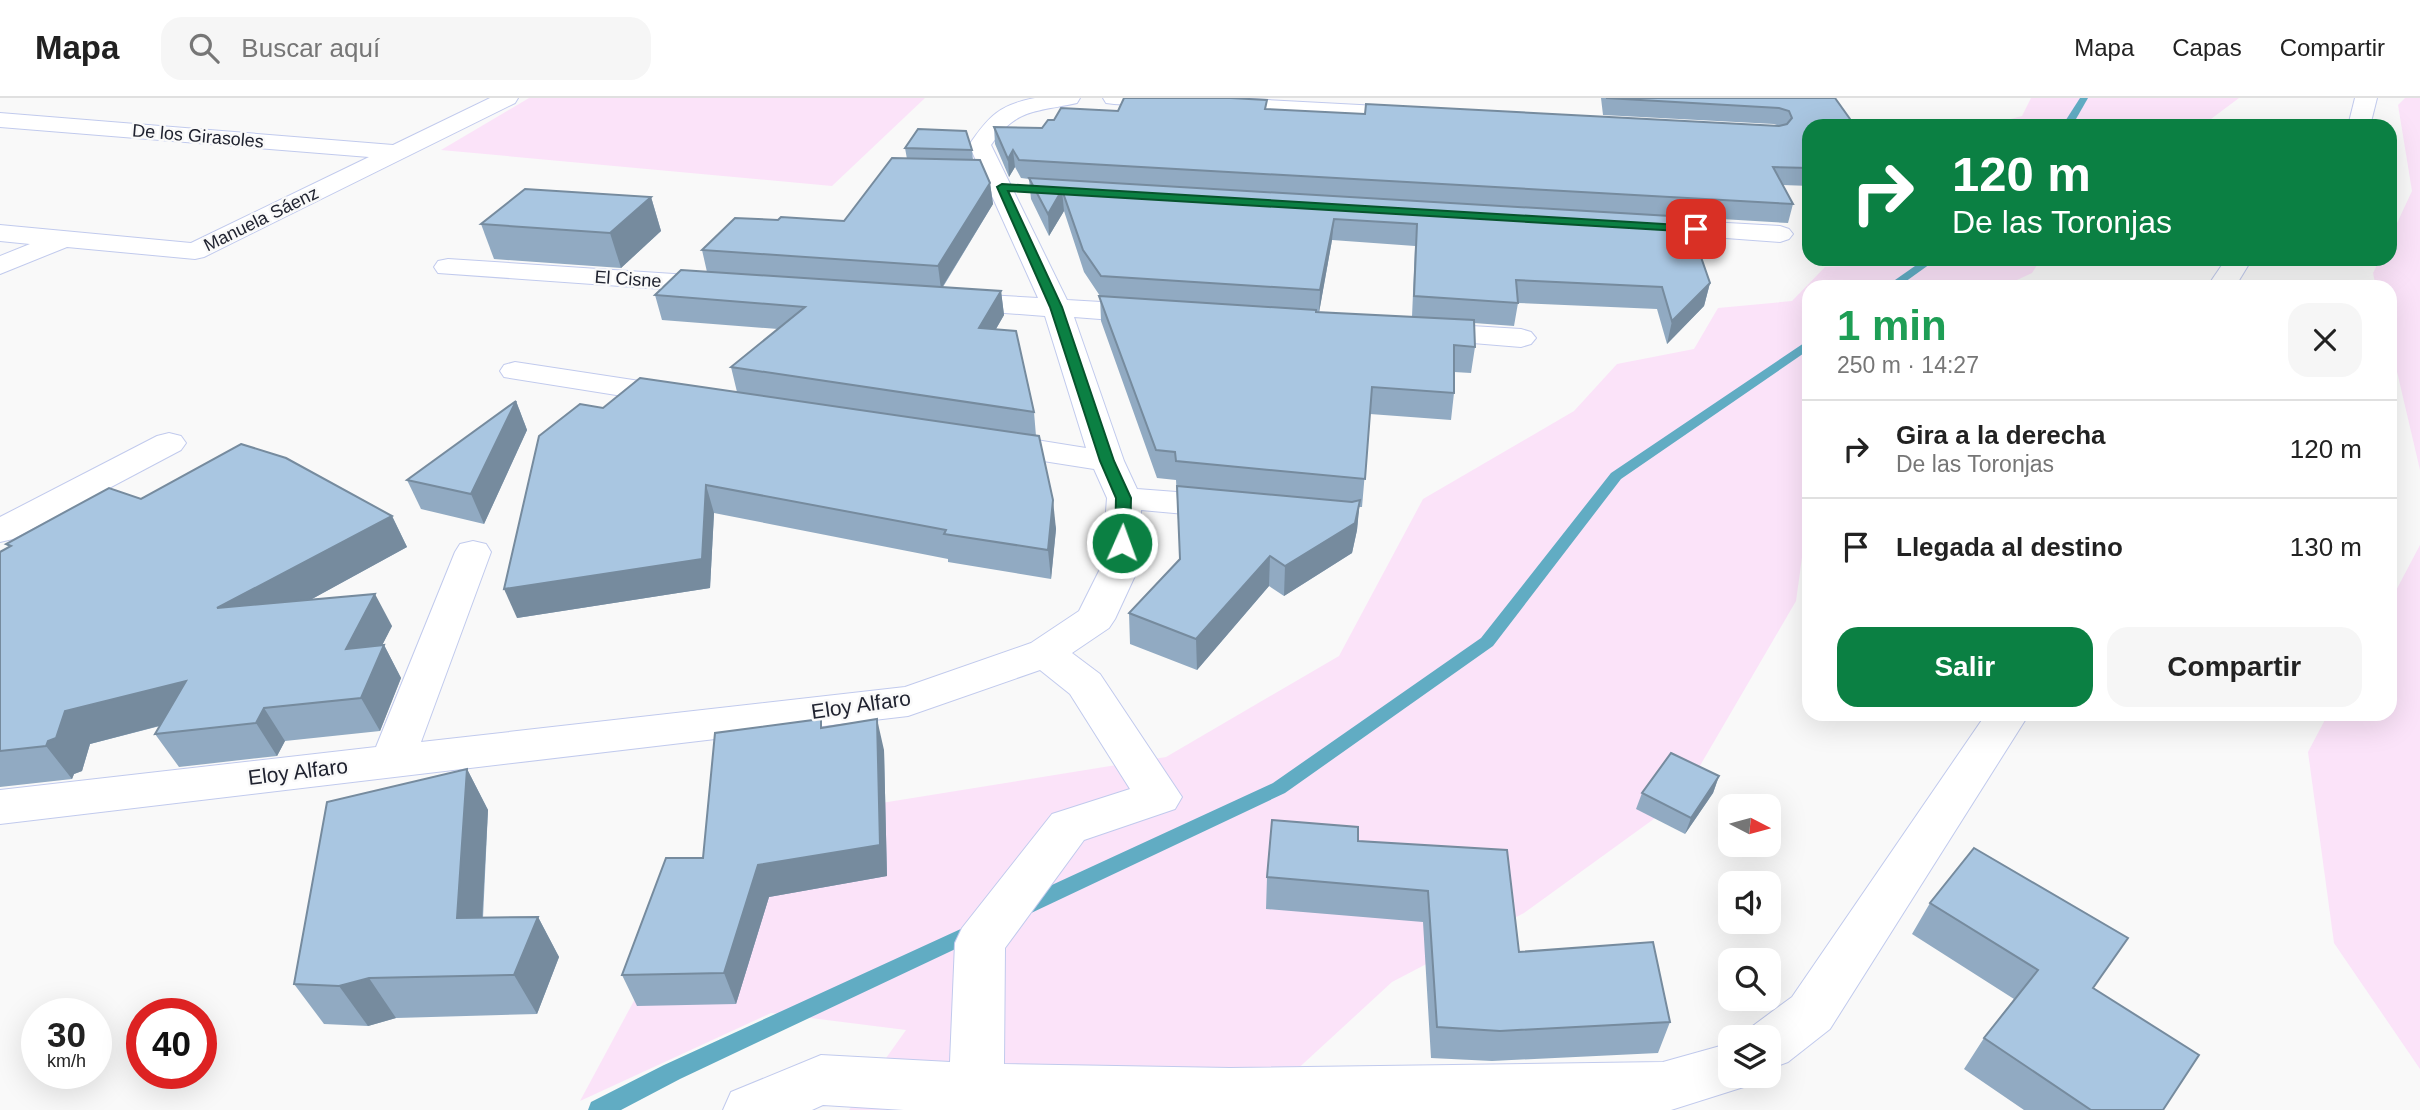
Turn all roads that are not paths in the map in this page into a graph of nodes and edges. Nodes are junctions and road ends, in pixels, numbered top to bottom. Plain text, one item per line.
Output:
1 (507, 98) edge
2 (1069, 98) edge
3 (1114, 98) edge
4 (2366, 98) edge
5 (1444, 116) edge
6 (2361, 119) edge
7 (0, 120) edge
8 (397, 152) junction
9 (1613, 224) edge
10 (0, 233) edge
11 (1780, 234) dead end
12 (64, 240) junction
13 (0, 266) edge
14 (448, 267) dead end
15 (752, 287) edge
16 (918, 298) edge
17 (1056, 307) junction
18 (1179, 316) edge
19 (1398, 330) edge
20 (1521, 338) dead end
21 (515, 371) dead end
22 (708, 400) edge
23 (969, 440) edge
24 (169, 443) dead end
25 (1107, 461) junction
26 (1124, 498) junction
27 (1257, 510) edge
28 (0, 531) edge
29 (473, 552) dead end
30 (1045, 653) junction
31 (2003, 721) edge
32 (393, 761) junction
33 (0, 807) edge
34 (1781, 1036) edge
35 (1718, 1072) edge
36 (978, 1099) edge
37 (751, 1110) edge

1 - 8 street, Manuela Sáenz
2 - 17 street, Eloy Alfaro
3 - 5 street
4 - 6 street
7 - 8 street, De los Girasoles
8 - 12 street, Manuela Sáenz
9 - 11 street
10 - 12 street
12 - 13 street, Manuela Sáenz
14 - 15 street, El Cisne
16 - 17 street
17 - 18 street
17 - 25 street, Eloy Alfaro
19 - 20 street
21 - 22 street
23 - 25 street
24 - 28 street
25 - 26 street, Eloy Alfaro
26 - 27 street
26 - 30 street, Eloy Alfaro
29 - 32 street
30 - 32 street, Eloy Alfaro
30 - 36 street
31 - 34 street
32 - 33 street, Eloy Alfaro
35 - 36 street
36 - 37 street

